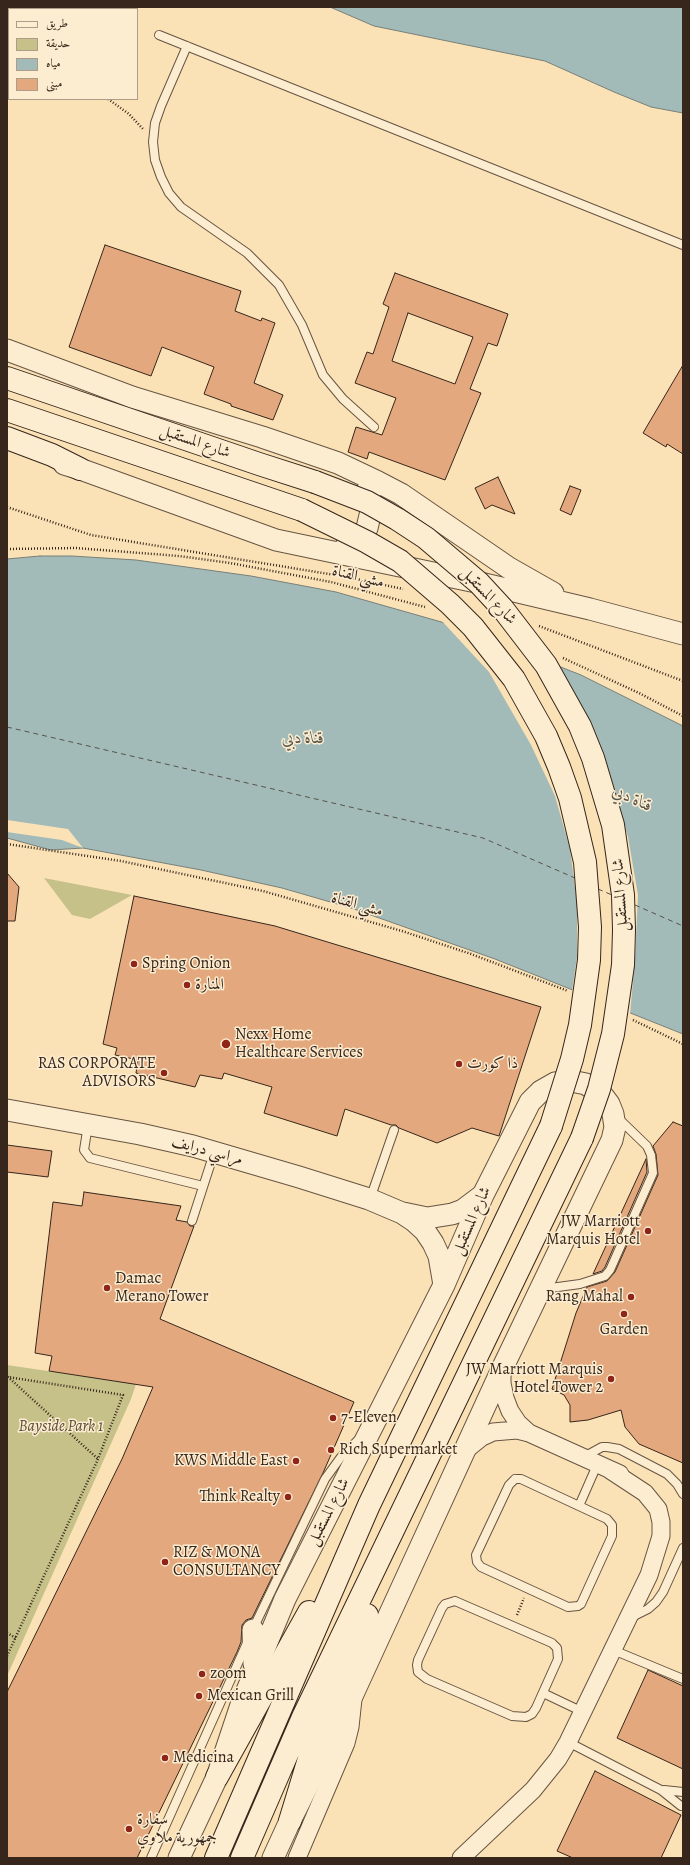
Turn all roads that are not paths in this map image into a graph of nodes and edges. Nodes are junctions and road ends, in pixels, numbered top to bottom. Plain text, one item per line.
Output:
1 (159, 35) dead end
2 (187, 46) junction
3 (683, 245) edge
4 (7, 350) edge
5 (7, 378) edge
6 (7, 410) edge
7 (374, 427) dead end
8 (7, 438) edge
9 (7, 450) edge
10 (80, 469) junction
11 (354, 471) junction
12 (335, 552) junction
13 (590, 609) junction
14 (683, 634) edge
15 (7, 1110) edge
16 (613, 1114) junction
17 (88, 1124) junction
18 (394, 1130) dead end
19 (214, 1152) junction
20 (203, 1186) junction
21 (483, 1194) junction
22 (369, 1199) junction
23 (402, 1213) junction
24 (192, 1221) dead end
25 (444, 1285) junction
26 (542, 1289) junction
27 (502, 1369) junction
28 (372, 1429) junction
29 (529, 1433) junction
30 (464, 1452) junction
31 (596, 1464) junction
32 (667, 1474) junction
33 (683, 1481) edge
34 (683, 1494) edge
35 (370, 1505) junction
36 (579, 1506) junction
37 (398, 1520) junction
38 (683, 1548) edge
39 (628, 1618) junction
40 (253, 1630) junction
41 (613, 1650) junction
42 (255, 1669) junction
43 (683, 1679) edge
44 (543, 1693) junction
45 (353, 1694) junction
46 (583, 1712) junction
47 (568, 1742) junction
48 (217, 1777) junction
49 (661, 1790) junction
50 (683, 1792) edge
51 (682, 1805) edge
52 (290, 1821) junction
53 (151, 1858) edge
54 (180, 1858) edge
55 (216, 1858) edge
56 (242, 1858) edge
57 (273, 1858) edge
58 (297, 1858) edge
59 (461, 1858) edge

1 - 2 lane
2 - 3 lane
2 - 7 lane
4 - 11 street
5 - 37 main road, شارع المستقبل, bridge
6 - 35 main road, شارع المستقبل, bridge
8 - 10 main road
9 - 10 street
10 - 12 street
11 - 12 street
11 - 13 street
12 - 13 street
13 - 14 street
15 - 17 street, مراسي درايف
16 - 21 street, شارع المستقبل
16 - 26 street, شارع المستقبل
16 - 26 lane
17 - 19 street, مراسي درايف
17 - 20 lane
18 - 22 lane
19 - 20 lane
19 - 22 street, مراسي درايف
20 - 24 lane
21 - 23 street, مراسي درايف
21 - 25 street, شارع المستقبل
22 - 23 street, مراسي درايف
23 - 25 street, مراسي درايف
25 - 28 street, شارع المستقبل
26 - 27 street, شارع المستقبل
27 - 29 street
27 - 30 street, شارع المستقبل
28 - 40 lane
28 - 42 street, شارع المستقبل
29 - 30 street
29 - 31 street
30 - 45 street, شارع المستقبل
31 - 32 lane
31 - 36 lane
31 - 39 street
32 - 33 lane
32 - 34 lane
35 - 48 main road
35 - 55 main road, شارع المستقبل
36 - 36 lane
37 - 52 main road
37 - 56 main road, شارع المستقبل
38 - 39 lane
39 - 41 street
40 - 42 street
40 - 53 lane
41 - 43 lane
41 - 46 street
42 - 48 street, شارع المستقبل
44 - 44 lane
44 - 46 lane
45 - 52 street, شارع المستقبل
45 - 58 street
46 - 47 street
47 - 49 lane
47 - 59 street
48 - 54 street, شارع المستقبل
49 - 50 lane
49 - 51 lane
52 - 57 street, شارع المستقبل

